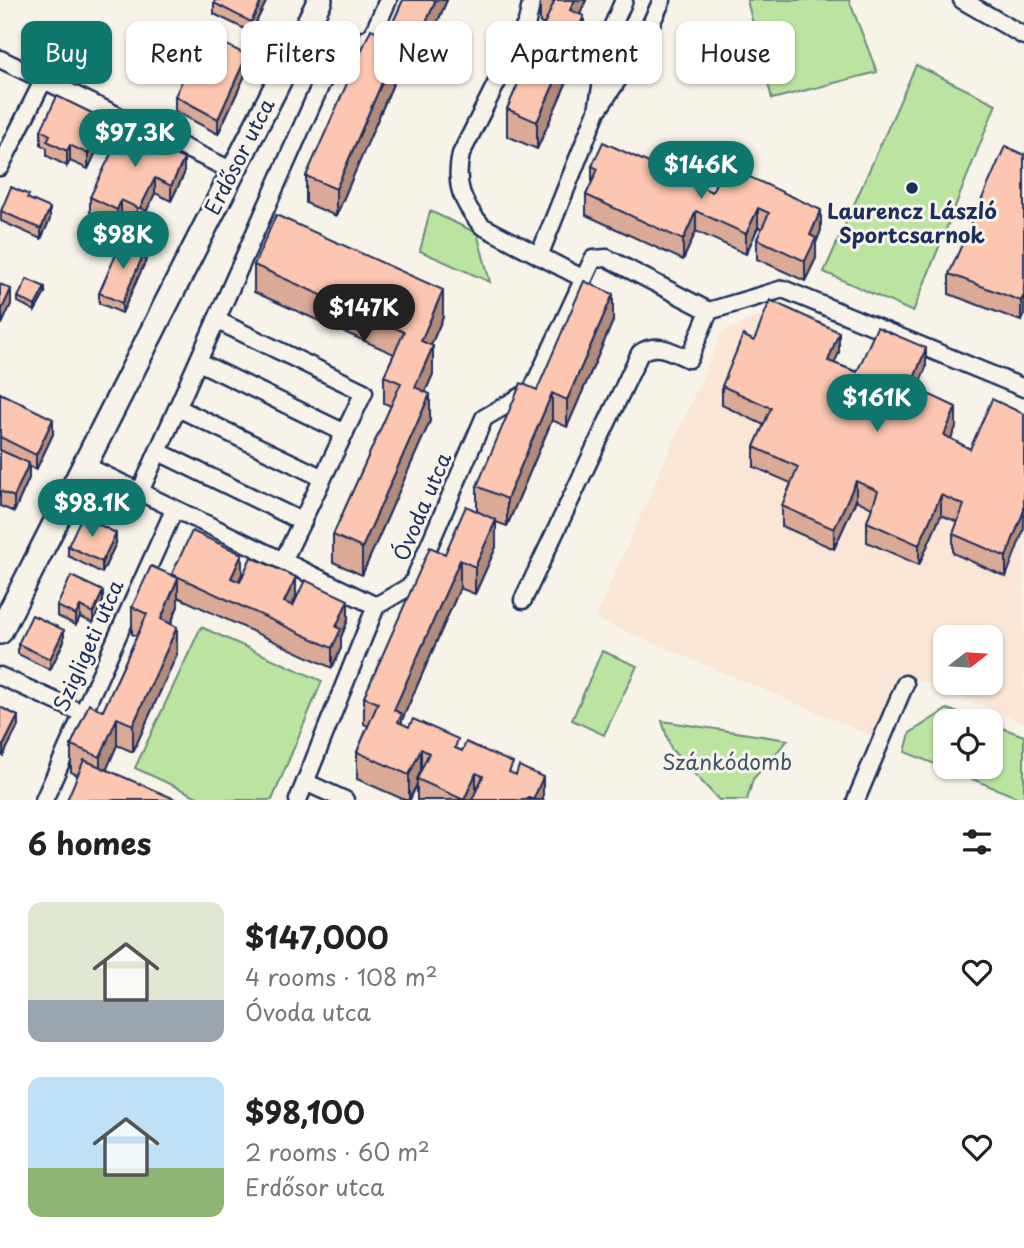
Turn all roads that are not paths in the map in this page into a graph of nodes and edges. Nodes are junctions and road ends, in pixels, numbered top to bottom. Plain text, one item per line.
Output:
1 (320, 0) edge
2 (388, 0) edge
3 (532, 0) edge
4 (624, 0) edge
5 (662, 0) edge
6 (962, 0) edge
7 (1024, 36) edge
8 (0, 59) edge
9 (21, 70) edge
10 (42, 84) edge
11 (49, 84) edge
12 (597, 111) junction
13 (0, 167) edge
14 (233, 171) junction
15 (538, 256) junction
16 (582, 278) junction
17 (709, 310) junction
18 (216, 320) junction
19 (198, 362) junction
20 (1024, 387) edge
21 (178, 408) junction
22 (345, 433) junction
23 (159, 453) junction
24 (84, 465) junction
25 (323, 478) junction
26 (140, 492) junction
27 (174, 510) junction
28 (303, 522) junction
29 (283, 561) junction
30 (523, 600) dead end
31 (376, 606) junction
32 (0, 632) edge
33 (0, 676) edge
34 (905, 684) dead end
35 (82, 713) junction
36 (305, 782) junction
37 (44, 800) edge
38 (298, 800) edge
39 (345, 800) edge
40 (856, 800) edge

1 - 14 street, Erdősor utca
2 - 18 street
3 - 15 street
4 - 12 street
5 - 12 street
6 - 7 street
8 - 9 street
10 - 13 street
11 - 14 street
12 - 15 street
14 - 24 street, Erdősor utca
15 - 16 street
16 - 17 street
16 - 31 street, Óvoda utca
17 - 20 street
17 - 30 street
18 - 19 street
18 - 22 street
19 - 21 street
19 - 22 street
21 - 23 street
21 - 25 street
22 - 25 street
23 - 26 street
23 - 28 street
24 - 26 street
24 - 32 street, Erdősor utca
25 - 28 street
26 - 27 street
27 - 29 street
27 - 35 street, Szigligeti utca
28 - 29 street
29 - 31 street
31 - 36 street
33 - 35 street
34 - 40 street
35 - 37 street, Szigligeti utca
36 - 38 street
36 - 39 street

